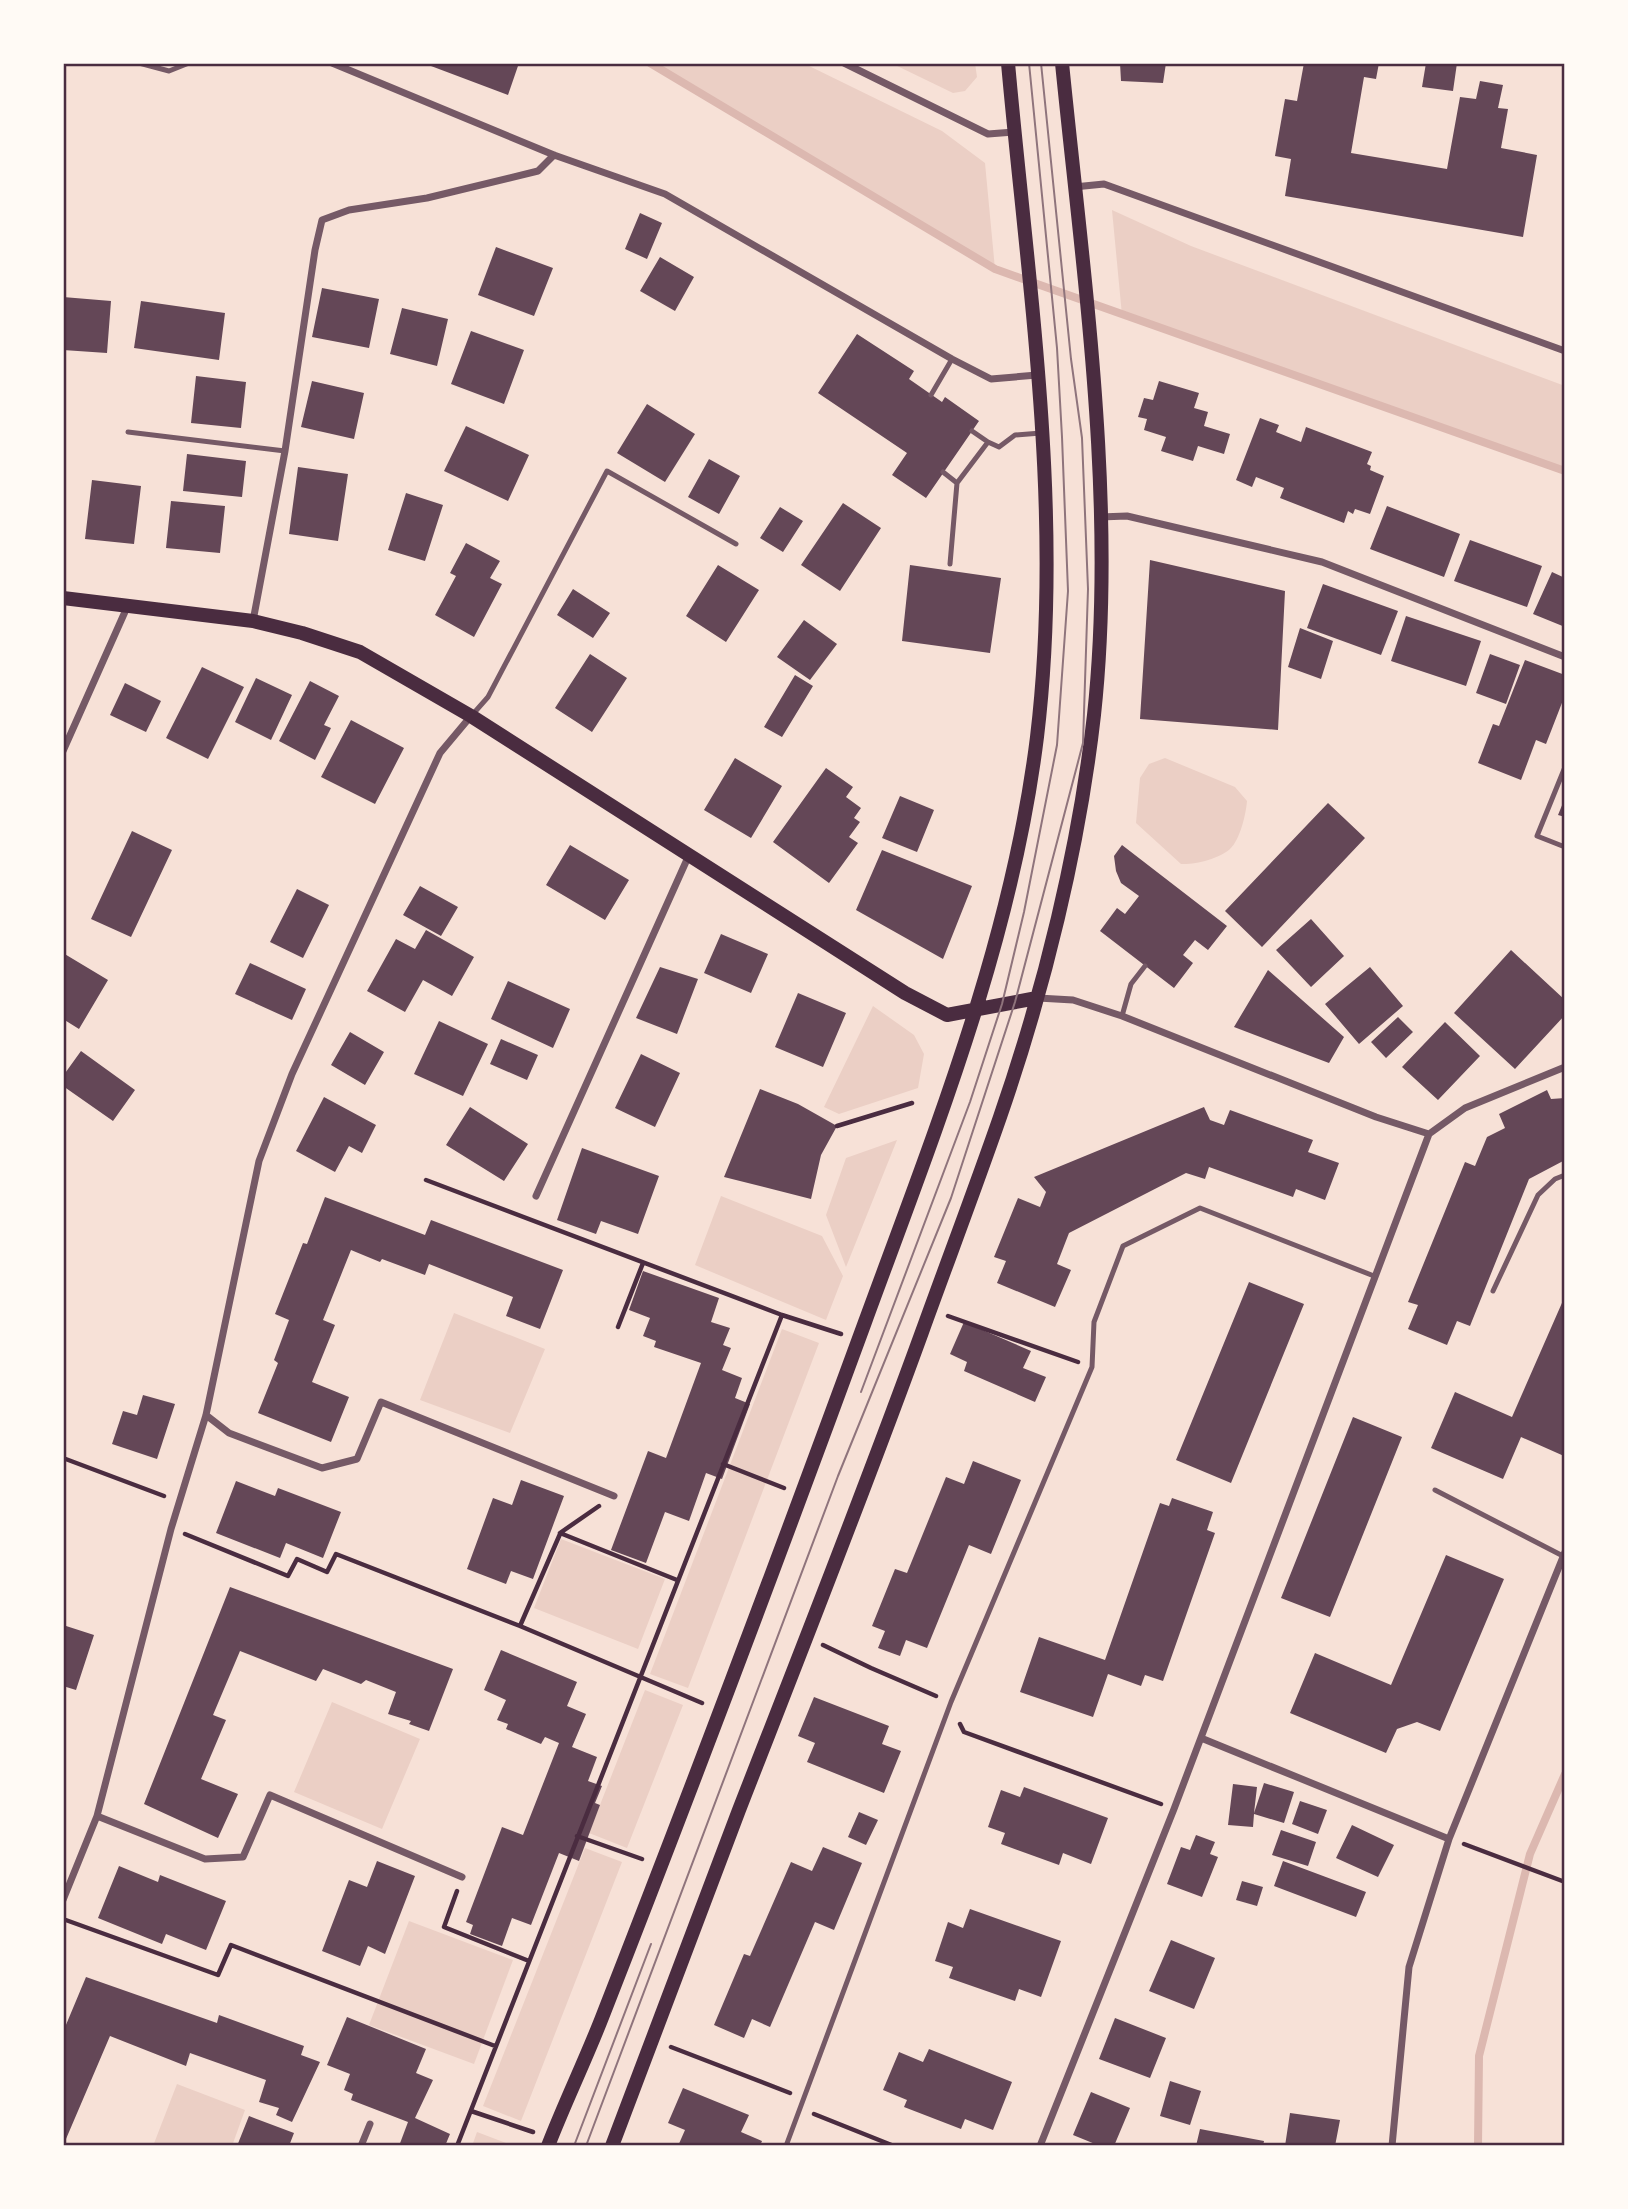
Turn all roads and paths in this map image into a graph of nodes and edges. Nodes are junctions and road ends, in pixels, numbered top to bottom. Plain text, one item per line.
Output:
1 (139, 63) edge
2 (189, 63) edge
3 (332, 63) edge
4 (844, 63) edge
5 (1008, 63) edge
6 (1062, 63) edge
7 (1014, 132) junction
8 (554, 155) junction
9 (1074, 187) junction
10 (1565, 351) edge
11 (952, 359) junction
12 (1037, 375) junction
13 (931, 395) dead end
14 (972, 431) dead end
15 (128, 432) dead end
16 (1041, 433) junction
17 (988, 442) junction
18 (285, 451) junction
19 (943, 472) dead end
20 (957, 483) junction
21 (1100, 517) junction
22 (736, 544) dead end
23 (950, 564) dead end
24 (63, 598) edge
25 (128, 604) junction
26 (253, 621) junction
27 (1565, 657) edge
28 (471, 716) junction
29 (63, 751) edge
30 (1565, 767) edge
31 (1565, 847) edge
32 (689, 855) junction
33 (1145, 966) dead end
34 (1037, 998) junction
35 (977, 1008) junction
36 (1122, 1016) junction
37 (1565, 1067) edge
38 (912, 1104) dead end
39 (837, 1126) dead end
40 (1429, 1134) junction
41 (1565, 1175) edge
42 (426, 1180) dead end
43 (536, 1196) dead end
44 (643, 1262) junction
45 (1374, 1276) junction
46 (1493, 1291) dead end
47 (930, 1310) junction
48 (782, 1315) junction
49 (618, 1326) dead end
50 (858, 1340) junction
51 (1092, 1367) junction
52 (206, 1415) junction
53 (63, 1458) edge
54 (723, 1464) junction
55 (1435, 1490) dead end
56 (801, 1494) junction
57 (614, 1496) joint
58 (179, 1502) junction
59 (171, 1529) junction
60 (560, 1533) junction
61 (1564, 1554) edge
62 (677, 1580) junction
63 (520, 1626) junction
64 (806, 1637) junction
65 (642, 1676) junction
66 (951, 1702) junction
67 (719, 1711) junction
68 (1201, 1738) junction
69 (1174, 1809) junction
70 (97, 1816) junction
71 (577, 1836) junction
72 (1449, 1839) junction
73 (660, 1864) junction
74 (462, 1877) joint
75 (1565, 1882) edge
76 (63, 1900) edge
77 (63, 1919) edge
78 (528, 1961) junction
79 (651, 2039) junction
80 (495, 2046) junction
81 (804, 2099) junction
82 (471, 2111) junction
83 (370, 2124) dead end
84 (549, 2142) edge
85 (361, 2146) edge
86 (457, 2146) edge
87 (612, 2146) edge
88 (786, 2146) edge
89 (894, 2146) edge
90 (1040, 2146) edge
91 (1392, 2146) edge

1 - 2 lane
3 - 8 street
4 - 7 street
5 - 7 main road
6 - 9 main road
7 - 12 main road
8 - 11 street
8 - 18 street
9 - 10 street
9 - 21 main road
11 - 12 street
11 - 13 lane
12 - 16 main road
14 - 17 lane
15 - 18 lane
16 - 17 lane
16 - 35 main road
17 - 20 lane
18 - 26 street
19 - 20 lane
20 - 23 lane
21 - 27 street
21 - 34 main road
22 - 28 lane
24 - 25 main road
25 - 26 main road
25 - 29 street
26 - 28 main road
28 - 32 main road
28 - 52 street
30 - 31 lane
32 - 35 main road
32 - 43 street
33 - 36 lane
34 - 35 main road
34 - 36 street
34 - 47 main road
35 - 50 main road
36 - 40 street
37 - 40 street
38 - 39 path
40 - 45 street
41 - 46 lane
42 - 44 path
44 - 48 path
44 - 49 path
45 - 51 lane
45 - 68 street
47 - 51 path
47 - 64 main road
48 - 50 path
48 - 54 path
50 - 56 main road
51 - 66 lane
52 - 57 street
52 - 58 street
53 - 58 path
54 - 56 path
54 - 62 path
55 - 61 lane
56 - 67 main road
57 - 60 path
58 - 59 street
59 - 63 path
59 - 70 street
60 - 62 path
60 - 63 path
61 - 72 street
62 - 65 path
63 - 65 path
64 - 66 path
64 - 79 main road
65 - 67 path
65 - 71 path
66 - 69 path
66 - 81 lane
67 - 73 main road
68 - 69 street
68 - 72 street
69 - 90 street
70 - 74 street
70 - 76 street
71 - 73 path
71 - 78 path
72 - 75 path
72 - 91 street
73 - 84 main road
74 - 78 path
77 - 80 path
78 - 80 path
79 - 81 path
79 - 87 main road
80 - 82 path
81 - 88 lane
81 - 89 path
82 - 84 path
82 - 86 path
83 - 85 street

